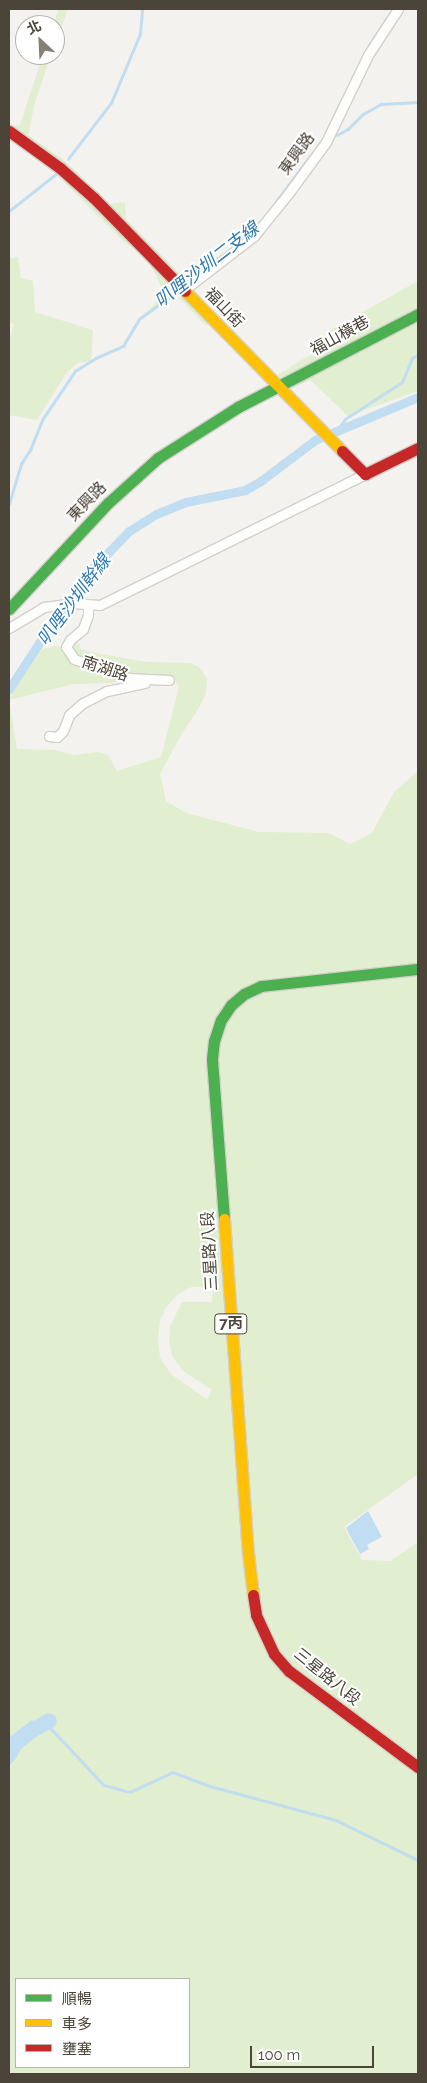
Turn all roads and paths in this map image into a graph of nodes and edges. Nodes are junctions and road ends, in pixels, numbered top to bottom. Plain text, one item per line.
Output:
1 (398, 9) edge
2 (9, 131) edge
3 (184, 290) junction
4 (418, 314) edge
5 (279, 388) junction
6 (418, 448) edge
7 (365, 474) junction
8 (88, 606) junction
9 (9, 609) edge
10 (9, 628) edge
11 (155, 680) junction
12 (169, 680) dead end
13 (49, 736) dead end
14 (418, 969) edge
15 (418, 1767) edge

1 - 3 street, 東興路
2 - 3 street, 福山街
3 - 5 street, 福山街
4 - 5 street, 福山橫巷
5 - 7 street, 福山街
5 - 9 street, 東興路
6 - 7 street
7 - 8 street
8 - 10 street
8 - 11 street, 南湖路
11 - 12 street, 南湖路
11 - 13 street
14 - 15 street, 三星路八段 / 7丙

